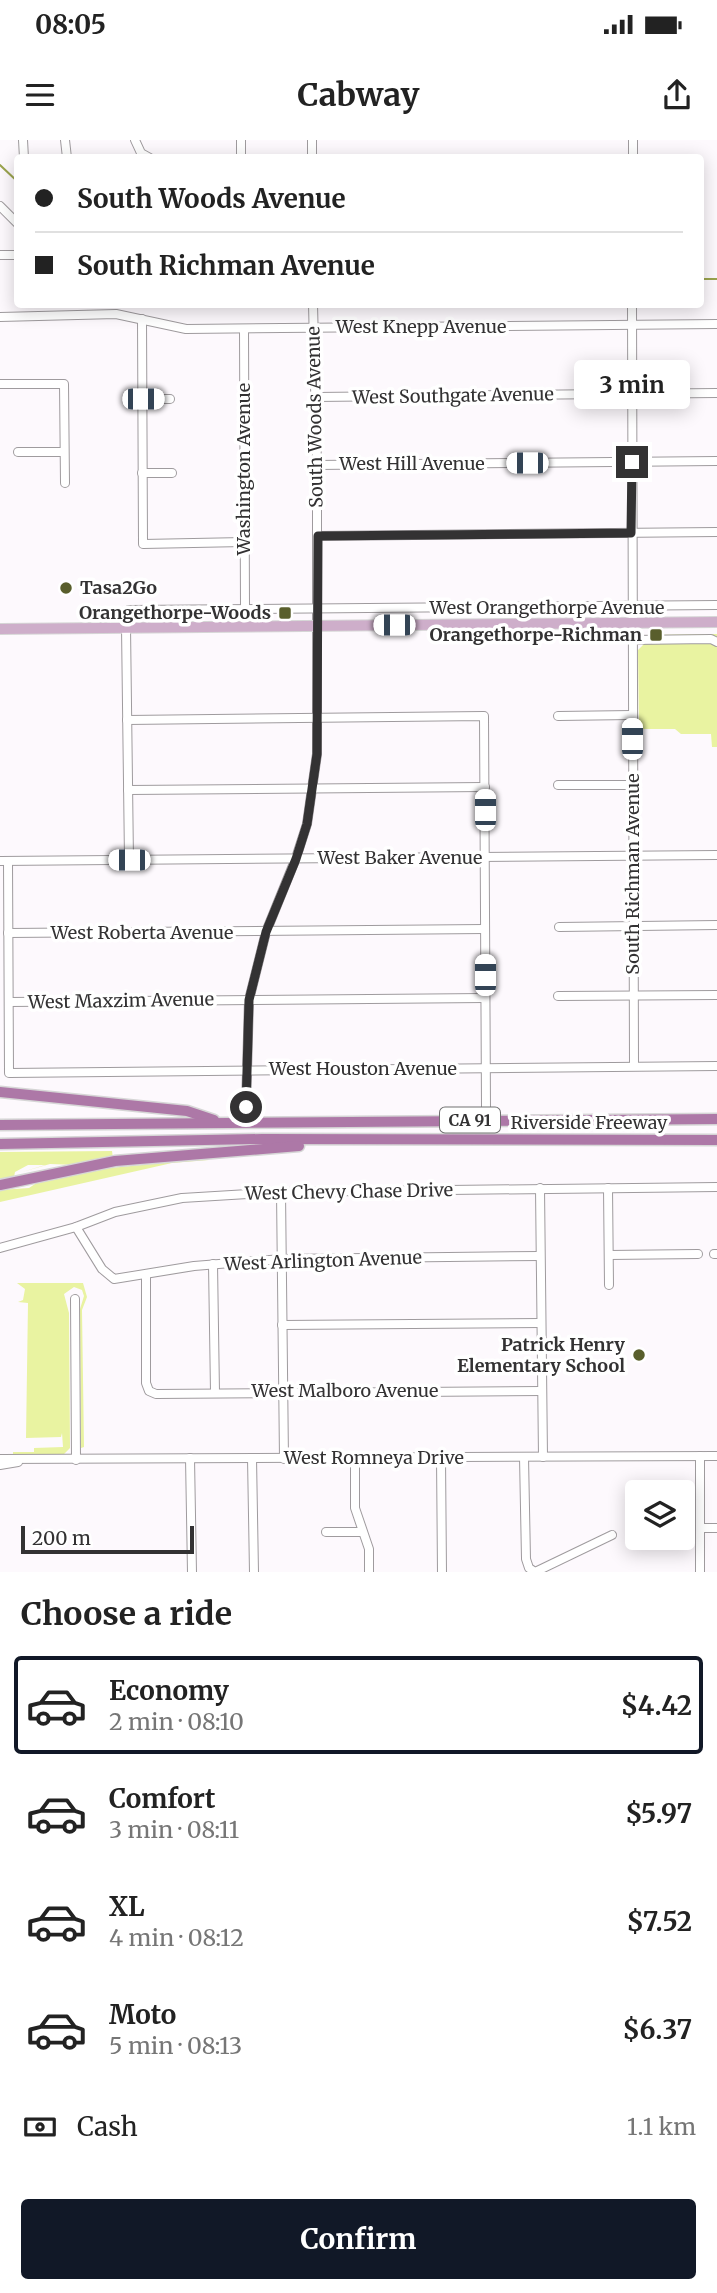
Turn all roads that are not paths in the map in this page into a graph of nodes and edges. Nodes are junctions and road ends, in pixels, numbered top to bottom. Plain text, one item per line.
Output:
1 (0, 206) edge
2 (14, 220) edge
3 (313, 308) edge
4 (632, 308) edge
5 (0, 316) edge
6 (142, 319) junction
7 (717, 324) edge
8 (632, 325) junction
9 (312, 328) junction
10 (244, 329) junction
11 (0, 384) edge
12 (717, 393) edge
13 (632, 394) junction
14 (315, 397) junction
15 (143, 399) junction
16 (170, 399) dead end
17 (18, 452) dead end
18 (64, 452) junction
19 (717, 461) edge
20 (632, 462) junction
21 (317, 465) junction
22 (142, 473) junction
23 (172, 473) dead end
24 (65, 483) dead end
25 (717, 532) edge
26 (631, 533) junction
27 (318, 536) junction
28 (244, 542) junction
29 (717, 605) edge
30 (632, 606) junction
31 (245, 609) junction
32 (317, 609) junction
33 (717, 622) edge
34 (632, 623) junction
35 (317, 626) junction
36 (126, 627) junction
37 (0, 629) edge
38 (632, 639) junction
39 (717, 642) edge
40 (632, 715) junction
41 (558, 716) dead end
42 (317, 717) junction
43 (127, 720) junction
44 (558, 785) dead end
45 (632, 785) junction
46 (485, 787) junction
47 (312, 788) junction
48 (128, 790) junction
49 (717, 855) edge
50 (632, 856) junction
51 (485, 857) junction
52 (296, 859) junction
53 (129, 860) junction
54 (4, 861) edge
55 (717, 925) edge
56 (633, 926) junction
57 (559, 927) dead end
58 (485, 929) junction
59 (266, 932) junction
60 (8, 933) junction
61 (717, 995) edge
62 (558, 996) dead end
63 (633, 996) junction
64 (485, 998) junction
65 (249, 1000) junction
66 (9, 1002) junction
67 (634, 1066) junction
68 (717, 1066) edge
69 (485, 1068) junction
70 (246, 1070) junction
71 (0, 1092) edge
72 (246, 1107) dead end
73 (486, 1107) dead end
74 (717, 1119) edge
75 (223, 1123) junction
76 (0, 1125) edge
77 (717, 1140) edge
78 (370, 1141) junction
79 (0, 1144) edge
80 (0, 1185) edge
81 (717, 1187) edge
82 (540, 1188) junction
83 (608, 1188) junction
84 (281, 1192) junction
85 (76, 1227) junction
86 (0, 1248) edge
87 (698, 1254) dead end
88 (609, 1255) junction
89 (540, 1256) junction
90 (282, 1259) junction
91 (213, 1264) junction
92 (146, 1276) junction
93 (610, 1285) dead end
94 (75, 1299) dead end
95 (541, 1324) junction
96 (282, 1325) junction
97 (542, 1391) junction
98 (215, 1392) junction
99 (283, 1392) junction
100 (700, 1456) junction
101 (717, 1456) edge
102 (524, 1457) junction
103 (543, 1457) junction
104 (190, 1458) junction
105 (252, 1458) junction
106 (355, 1458) junction
107 (441, 1458) junction
108 (0, 1459) edge
109 (31, 1459) junction
110 (284, 1459) junction
111 (76, 1460) junction
112 (0, 1465) edge
113 (700, 1528) junction
114 (717, 1528) edge
115 (326, 1532) dead end
116 (361, 1532) junction
117 (612, 1535) dead end
118 (192, 1572) edge
119 (254, 1572) edge
120 (369, 1572) edge
121 (442, 1572) edge
122 (700, 1572) edge

1 - 2 street
3 - 9 street, South Woods Avenue
4 - 8 street, South Richman Avenue
5 - 6 street, West Knepp Avenue
6 - 10 street, West Knepp Avenue
6 - 15 street
7 - 8 street, West Knepp Avenue
8 - 9 street, West Knepp Avenue
8 - 13 street, South Richman Avenue
9 - 10 street, West Knepp Avenue
9 - 14 street, South Woods Avenue
10 - 28 street, Washington Avenue
11 - 18 street
12 - 13 street, West Southgate Avenue
13 - 14 street, West Southgate Avenue
13 - 20 street, South Richman Avenue
14 - 21 street, South Woods Avenue
15 - 16 street
15 - 22 street
17 - 18 street
18 - 24 street
19 - 20 street, West Hill Avenue
20 - 21 street, West Hill Avenue
20 - 26 street, South Richman Avenue
21 - 27 street, South Woods Avenue
22 - 23 street
22 - 28 street
25 - 26 street
26 - 27 street
26 - 30 street, South Richman Avenue
27 - 32 street, South Woods Avenue
28 - 31 street, Washington Avenue
29 - 30 street
30 - 32 street
30 - 34 street, South Richman Avenue
31 - 32 street
31 - 36 street
32 - 35 street, South Woods Avenue
33 - 34 main road, West Orangethorpe Avenue
34 - 35 main road, West Orangethorpe Avenue
34 - 38 street, South Richman Avenue
35 - 36 main road, West Orangethorpe Avenue
35 - 42 street, South Woods Avenue
36 - 37 main road, West Orangethorpe Avenue
36 - 43 street
38 - 39 street
38 - 40 street, South Richman Avenue
40 - 41 street
40 - 45 street, South Richman Avenue
42 - 43 street
42 - 46 street
42 - 47 street, South Woods Avenue
43 - 48 street
44 - 45 street
45 - 50 street, South Richman Avenue
46 - 47 street
46 - 51 street
47 - 48 street
47 - 52 street, South Woods Avenue
48 - 53 street
49 - 50 street, West Baker Avenue
50 - 51 street, West Baker Avenue
50 - 56 street, South Richman Avenue
51 - 52 street, West Baker Avenue
51 - 58 street
52 - 53 street, West Baker Avenue
52 - 59 street, South Woods Avenue
53 - 54 street, West Baker Avenue
54 - 60 street
55 - 56 street
56 - 57 street
56 - 63 street, South Richman Avenue
58 - 59 street, West Roberta Avenue
58 - 64 street
59 - 60 street, West Roberta Avenue
59 - 65 street, South Woods Avenue
60 - 66 street
61 - 63 street
62 - 63 street
63 - 67 street, South Richman Avenue
64 - 65 street, West Maxzim Avenue
64 - 69 street
65 - 66 street, West Maxzim Avenue
65 - 70 street, South Woods Avenue
66 - 70 street, West Houston Avenue
67 - 68 street, West Houston Avenue
67 - 69 street, West Houston Avenue
69 - 70 street, West Houston Avenue
69 - 73 street
70 - 72 street, South Woods Avenue
71 - 75 highway
74 - 75 highway, Riverside Freeway / CA 91
75 - 76 highway, Riverside Freeway / CA 91
77 - 78 highway, Riverside Freeway / CA 91
78 - 79 highway, Riverside Freeway / CA 91
78 - 80 highway
81 - 83 street, West Chevy Chase Drive
82 - 83 street, West Chevy Chase Drive
82 - 84 street, West Chevy Chase Drive
82 - 89 street
83 - 88 street
84 - 85 street, West Chevy Chase Drive
84 - 90 street
85 - 86 street, West Chevy Chase Drive
85 - 92 street, West Arlington Avenue
87 - 88 street
88 - 93 street
89 - 90 street, West Arlington Avenue
89 - 95 street
90 - 91 street, West Arlington Avenue
90 - 96 street
91 - 92 street, West Arlington Avenue
91 - 98 street
92 - 98 street, West Malboro Avenue
94 - 111 street
95 - 96 street
95 - 97 street
96 - 99 street
97 - 99 street, West Malboro Avenue
97 - 103 street
98 - 99 street, West Malboro Avenue
99 - 110 street
100 - 101 street, West Romneya Drive
100 - 103 street, West Romneya Drive
100 - 113 street
102 - 103 street, West Romneya Drive
102 - 107 street, West Romneya Drive
102 - 117 street
104 - 105 street, West Romneya Drive
104 - 111 street, West Romneya Drive
104 - 118 street
105 - 110 street, West Romneya Drive
105 - 119 street
106 - 107 street, West Romneya Drive
106 - 110 street, West Romneya Drive
106 - 116 street
107 - 121 street
108 - 109 street, West Romneya Drive
109 - 111 street, West Romneya Drive
109 - 112 street, West Romneya Drive
113 - 114 street
113 - 122 street
115 - 116 street
116 - 120 street

